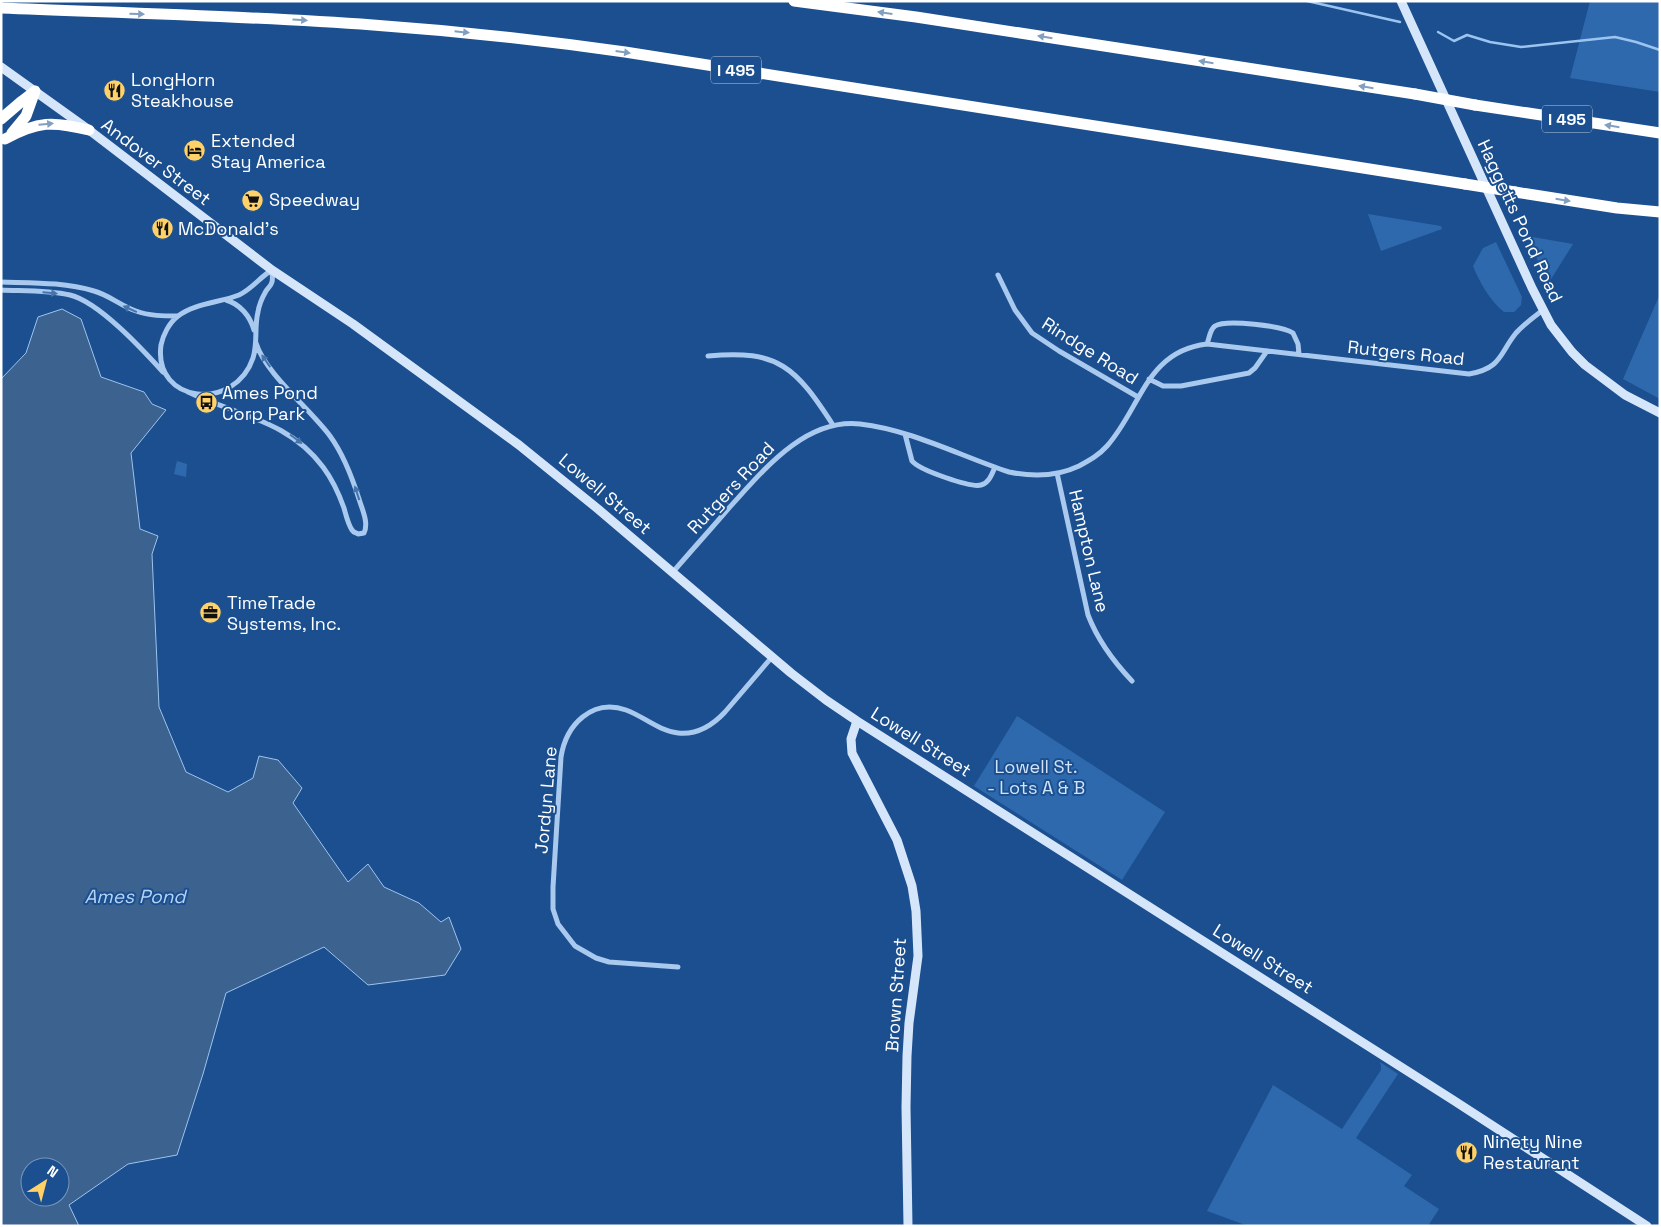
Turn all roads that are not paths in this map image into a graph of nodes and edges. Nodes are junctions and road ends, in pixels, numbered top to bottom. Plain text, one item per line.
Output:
1 (794, 1) edge
2 (1401, 1) edge
3 (1, 9) edge
4 (1, 67) edge
5 (35, 92) junction
6 (1, 119) edge
7 (89, 130) junction
8 (1660, 133) edge
9 (3, 141) edge
10 (1660, 212) edge
11 (272, 270) junction
12 (998, 275) dead end
13 (1, 282) edge
14 (290, 283) joint
15 (1, 290) edge
16 (225, 300) junction
17 (1543, 310) junction
18 (178, 316) junction
19 (256, 334) junction
20 (256, 342) junction
21 (1207, 344) junction
22 (1267, 351) junction
23 (1299, 354) junction
24 (708, 356) dead end
25 (163, 372) junction
26 (1149, 379) junction
27 (188, 392) junction
28 (1138, 397) junction
29 (1660, 413) edge
30 (833, 425) junction
31 (905, 434) junction
32 (995, 467) junction
33 (1057, 473) junction
34 (672, 572) junction
35 (772, 657) junction
36 (1132, 681) dead end
37 (857, 721) junction
38 (678, 967) dead end
39 (908, 1226) edge
40 (1647, 1226) edge

8 -> 1 highway, I 495, bridge
2 - 17 main road, Haggetts Pond Road
3 -> 10 highway, I 495, bridge
4 - 5 main road, Andover Street
5 - 6 highway
5 - 7 main road, Andover Street
5 - 9 highway
9 -> 7 highway
7 - 11 main road, Andover Street
11 - 14 main road, Andover Street
11 - 16 street
11 - 19 street
12 - 28 street, Rindge Road
18 -> 13 street
14 - 34 main road, Lowell Street
15 -> 25 street
16 - 18 street
16 - 19 street
17 - 23 street, Rutgers Road
17 - 29 main road, Haggetts Pond Road
18 - 25 street
19 - 20 street
20 - 27 street
27 -> 20 street
21 - 22 street, Rutgers Road
21 - 23 street
21 - 26 street, Rutgers Road
22 - 23 street, Rutgers Road
22 - 26 street
24 - 30 street
25 - 27 street
26 - 28 street, Rutgers Road
28 - 33 street, Rutgers Road
30 - 31 street, Rutgers Road
30 - 34 street, Rutgers Road
31 - 32 street, Rutgers Road
31 - 32 street
32 - 33 street, Rutgers Road
33 - 36 street, Hampton Lane
34 - 35 main road, Lowell Street
35 - 37 main road, Lowell Street
35 - 38 street, Jordyn Lane
37 - 39 main road, Brown Street
37 - 40 main road, Lowell Street

